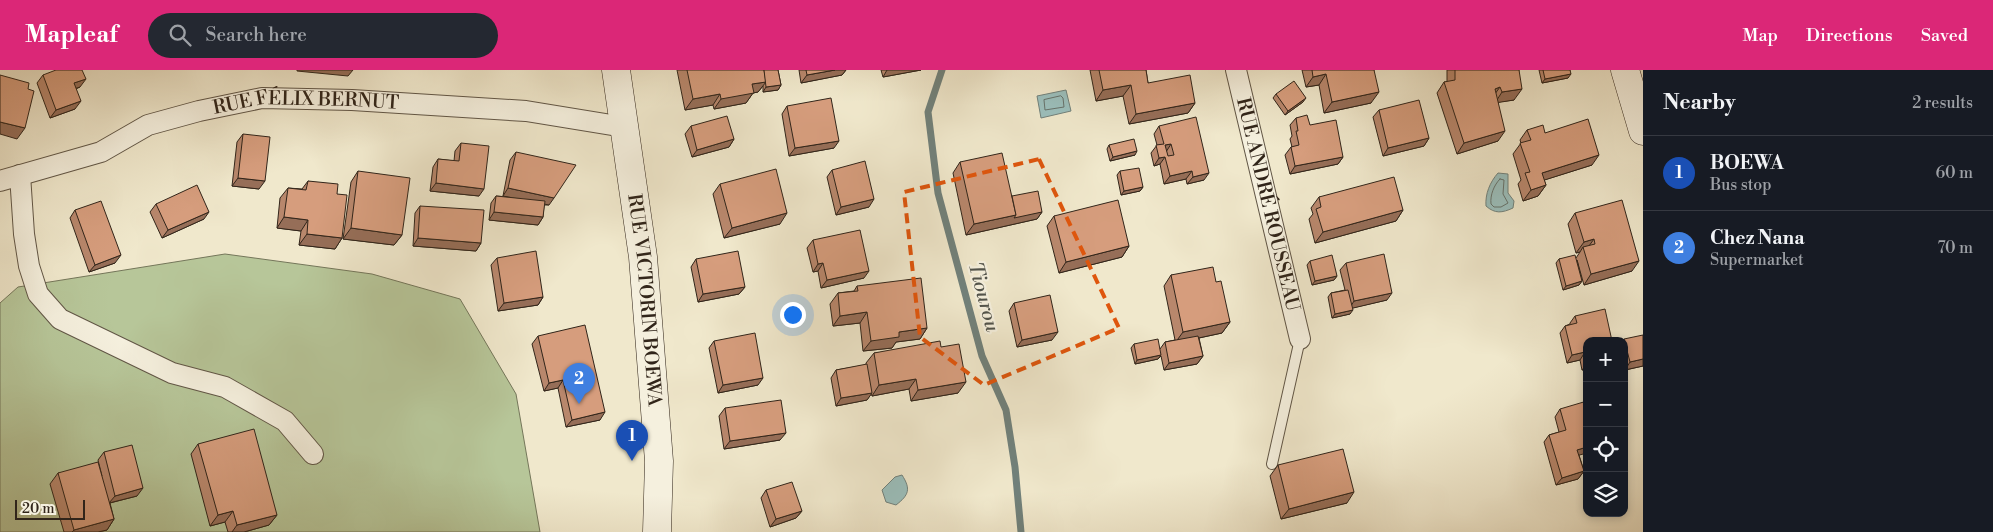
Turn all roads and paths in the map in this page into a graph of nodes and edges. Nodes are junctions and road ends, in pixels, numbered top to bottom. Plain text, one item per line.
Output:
1 (616, 70) edge
2 (1236, 70) edge
3 (1625, 70) edge
4 (1642, 125) edge
5 (624, 128) junction
6 (20, 175) junction
7 (0, 181) edge
8 (1300, 339) joint
9 (313, 454) dead end
10 (1272, 464) dead end
11 (657, 532) edge

1 - 5 street, RUE VICTORIN BOEWA
2 - 8 street, RUE ANDRÉ ROUSSEAU
3 - 4 street
5 - 6 street, RUE FÉLIX BERNUT
5 - 11 street, RUE VICTORIN BOEWA
6 - 7 street, RUE FÉLIX BERNUT
6 - 9 street
8 - 10 lane

